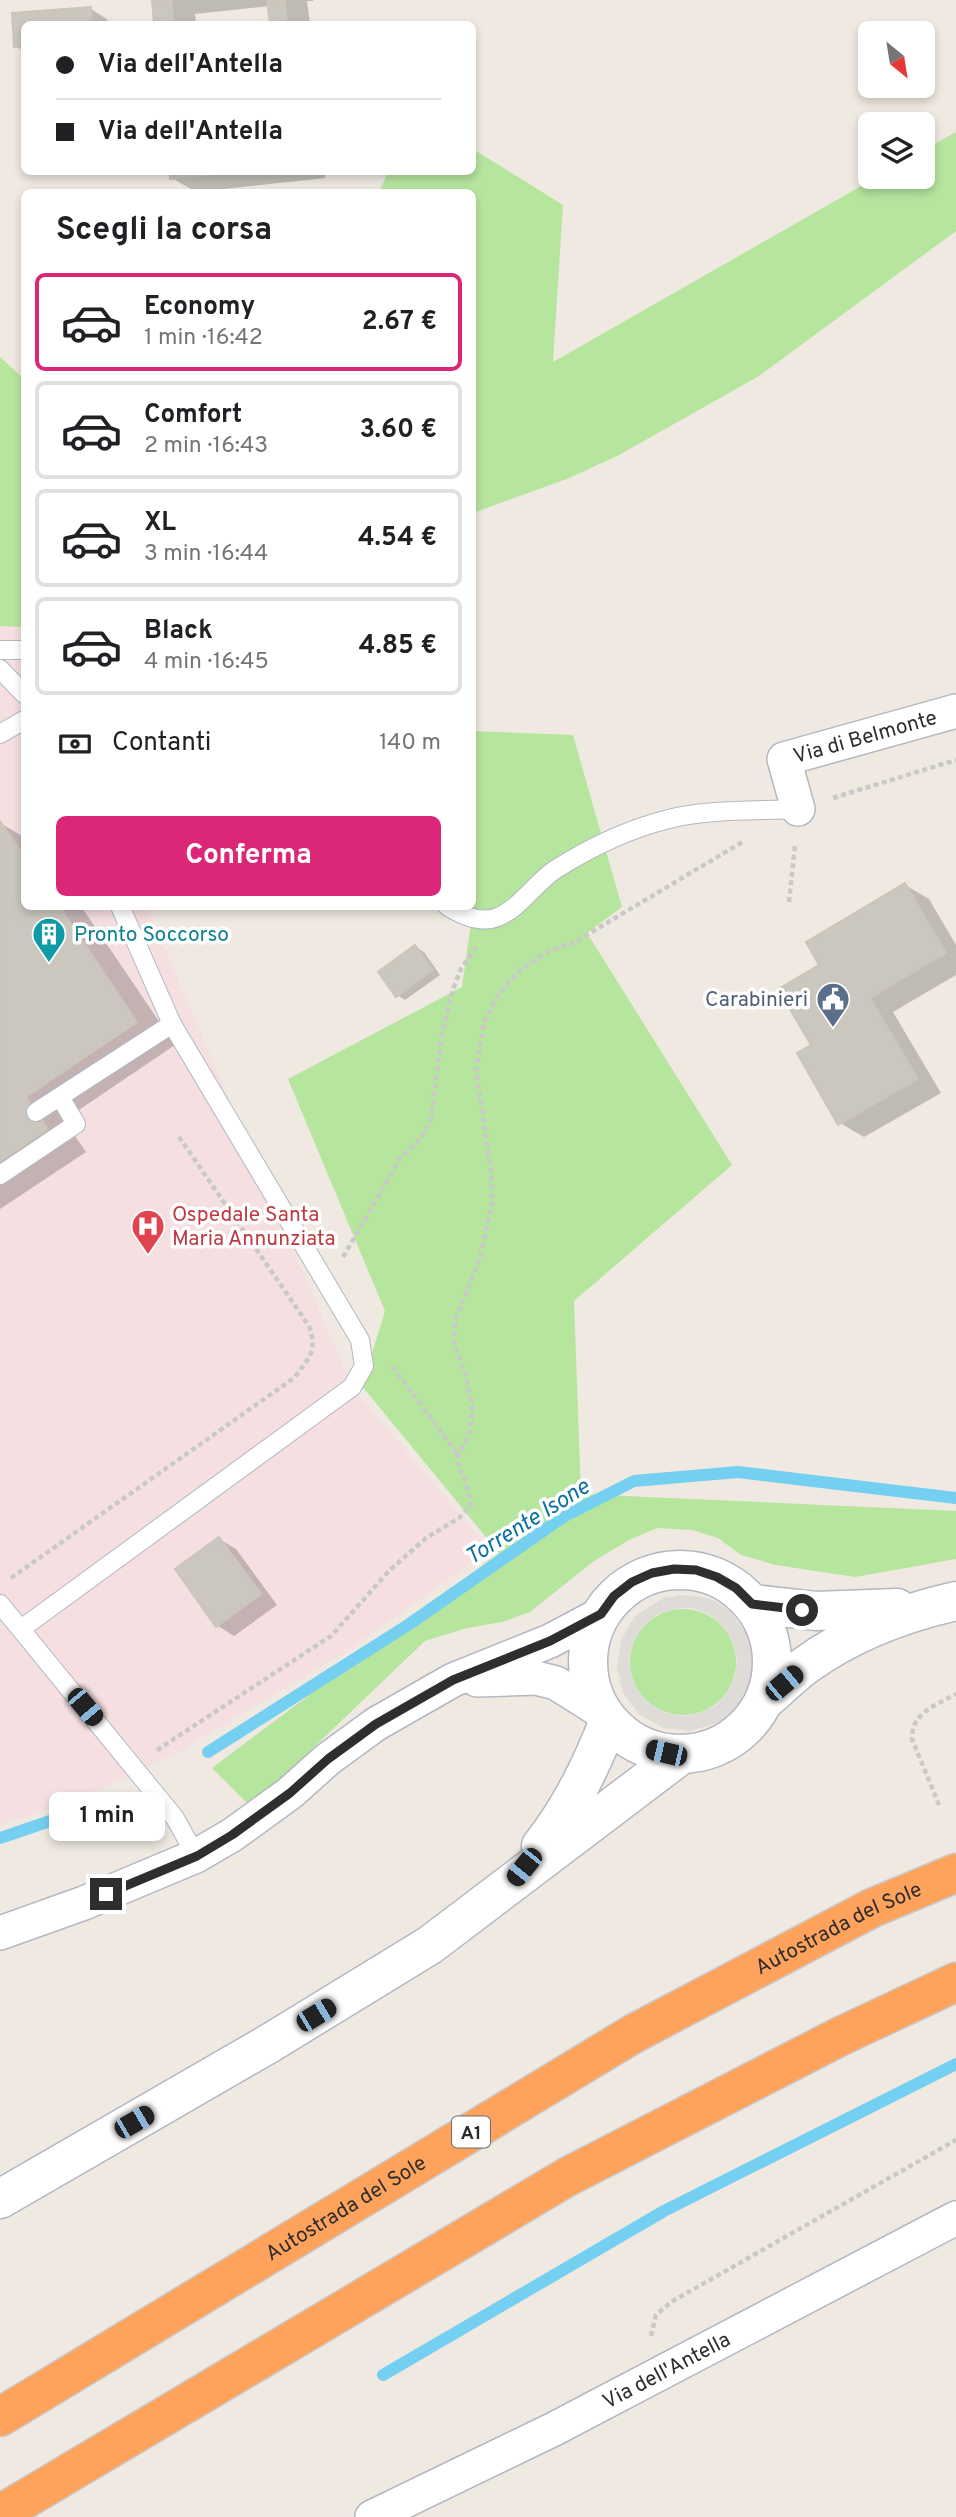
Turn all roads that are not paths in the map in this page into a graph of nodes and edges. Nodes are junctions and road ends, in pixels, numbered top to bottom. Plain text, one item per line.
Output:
1 (0, 650) edge
2 (21, 650) edge
3 (0, 669) edge
4 (21, 691) edge
5 (956, 711) edge
6 (21, 722) edge
7 (0, 734) edge
8 (798, 809) joint
9 (122, 910) edge
10 (453, 910) edge
11 (172, 1024) junction
12 (60, 1097) junction
13 (36, 1112) dead end
14 (0, 1175) edge
15 (952, 1602) edge
16 (0, 1604) edge
17 (752, 1604) junction
18 (601, 1614) junction
19 (0, 1616) edge
20 (21, 1629) junction
21 (453, 1680) junction
22 (764, 1701) junction
23 (606, 1717) junction
24 (682, 1754) junction
25 (197, 1856) junction
26 (956, 1873) edge
27 (506, 1888) junction
28 (0, 1933) edge
29 (956, 1982) edge
30 (0, 2199) edge
31 (956, 2218) edge
32 (0, 2417) edge
33 (0, 2514) edge
34 (372, 2517) edge

1 - 2 lane
3 - 4 lane
5 - 8 street, Via di Belmonte
6 - 7 lane
8 - 10 lane
9 - 11 lane
11 - 12 lane
11 - 20 lane
12 - 13 lane
12 - 14 lane
15 - 17 street
15 - 22 street
16 - 20 lane
17 - 18 street
17 - 22 street
18 - 21 street
18 - 23 street
19 - 20 lane
20 - 25 lane
21 - 23 street
21 - 25 street
22 - 24 street
23 - 24 street
23 - 27 street
24 - 27 street
25 - 28 street
26 - 32 highway, Autostrada del Sole / A1
27 - 30 street
29 - 33 highway
31 - 34 street, Via dell'Antella

